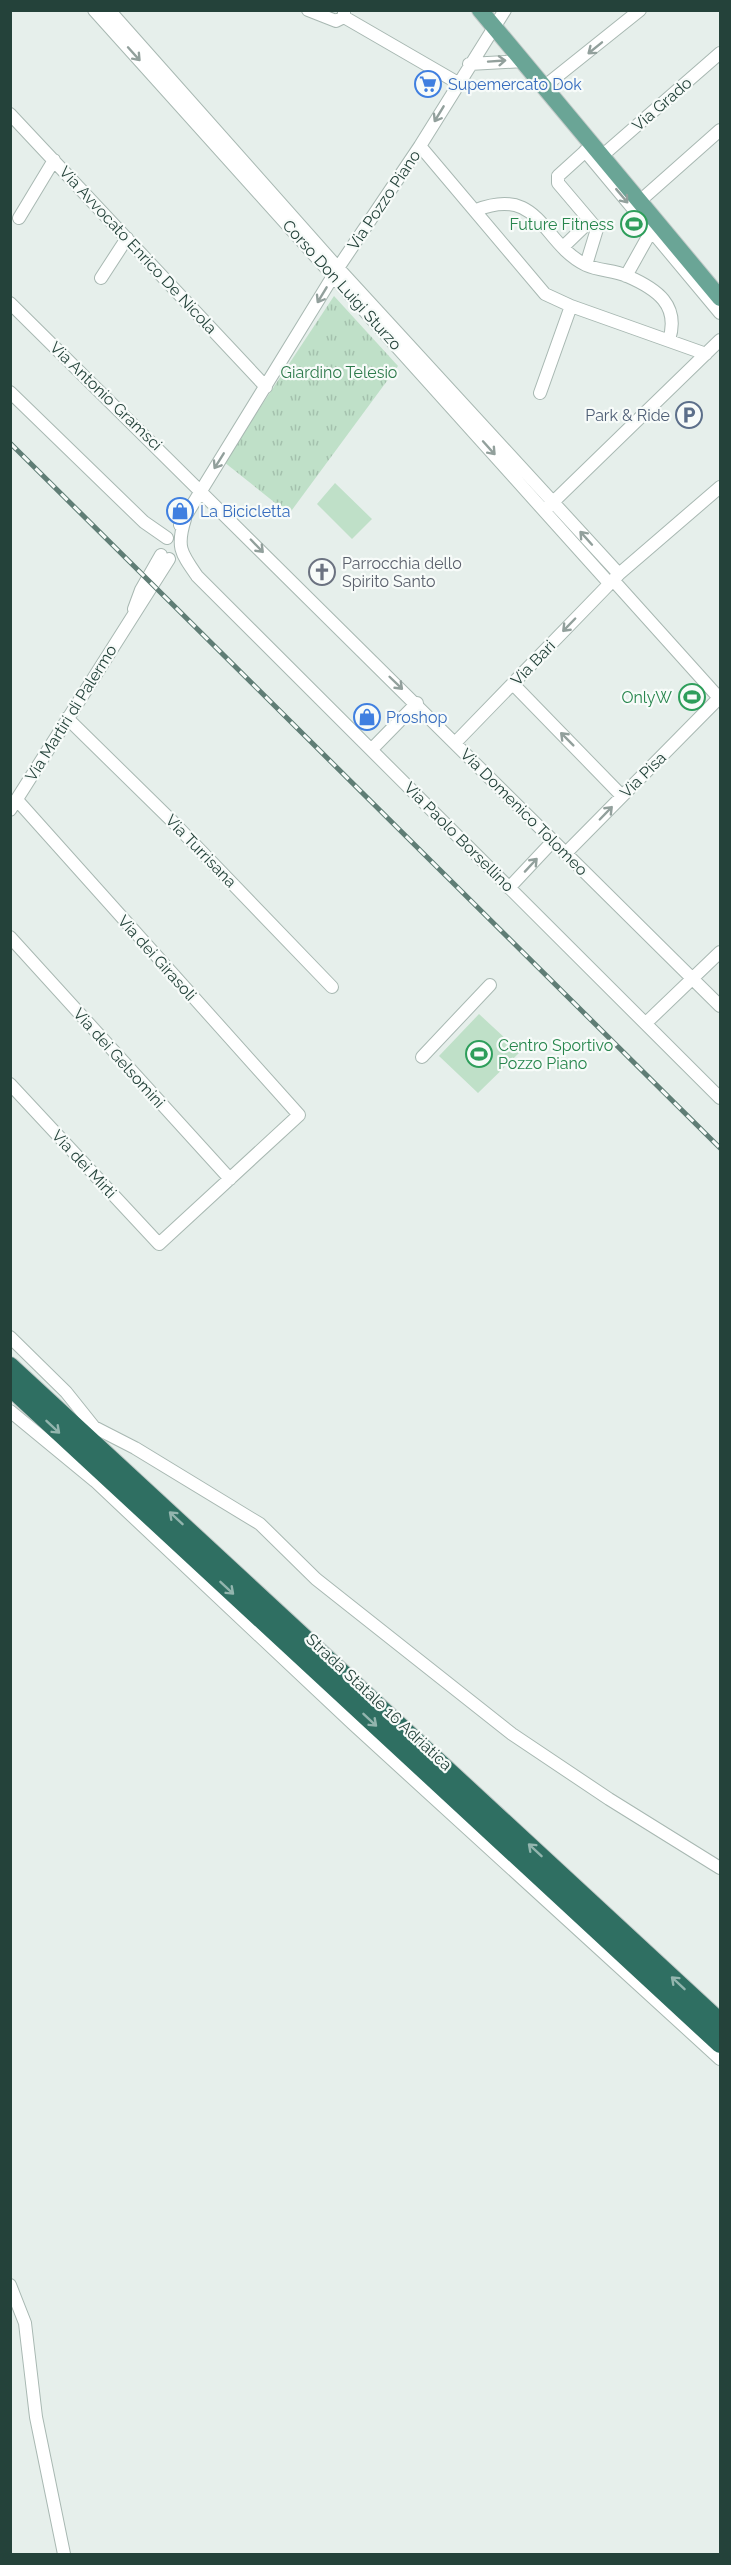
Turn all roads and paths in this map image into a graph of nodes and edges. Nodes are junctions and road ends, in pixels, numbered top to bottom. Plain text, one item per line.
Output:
1 (94, 10) edge
2 (110, 10) edge
3 (308, 10) edge
4 (480, 10) edge
5 (505, 10) edge
6 (640, 10) edge
7 (344, 14) edge
8 (494, 27) junction
9 (720, 53) edge
10 (524, 61) junction
11 (469, 64) junction
12 (458, 83) junction
13 (545, 87) junction
14 (10, 114) edge
15 (720, 130) edge
16 (420, 146) junction
17 (594, 150) junction
18 (54, 160) junction
19 (640, 200) junction
20 (476, 210) junction
21 (19, 218) dead end
22 (590, 222) junction
23 (654, 225) junction
24 (127, 238) junction
25 (563, 247) junction
26 (586, 265) junction
27 (336, 272) junction
28 (626, 276) junction
29 (101, 278) dead end
30 (720, 298) edge
31 (10, 303) edge
32 (571, 306) junction
33 (720, 313) edge
34 (669, 340) junction
35 (720, 340) edge
36 (706, 354) junction
37 (267, 387) junction
38 (10, 392) edge
39 (540, 393) dead end
40 (720, 487) edge
41 (201, 490) junction
42 (549, 506) junction
43 (170, 549) junction
44 (614, 579) junction
45 (131, 615) joint
46 (513, 684) junction
47 (720, 698) edge
48 (417, 703) junction
49 (67, 718) junction
50 (455, 742) junction
51 (372, 749) junction
52 (622, 796) junction
53 (14, 805) edge
54 (553, 841) junction
55 (565, 855) junction
56 (509, 888) junction
57 (10, 937) edge
58 (720, 952) edge
59 (693, 979) junction
60 (490, 985) dead end
61 (332, 987) dead end
62 (720, 1006) edge
63 (646, 1023) junction
64 (422, 1057) dead end
65 (10, 1084) edge
66 (720, 1098) edge
67 (230, 1179) junction
68 (10, 1337) edge
69 (10, 1366) edge
70 (10, 1387) edge
71 (10, 1411) edge
72 (720, 1868) edge
73 (720, 2022) edge
74 (720, 2044) edge
75 (720, 2060) edge
76 (10, 2285) edge
77 (64, 2554) edge

1 -> 27 street, Corso Don Luigi Sturzo
2 - 27 street, Corso Don Luigi Sturzo
3 - 7 street
4 - 8 main road
5 - 8 street, Via Pozzo Piano
6 -> 13 street
7 - 12 street
8 - 10 main road
8 - 11 street, Via Pozzo Piano
9 - 17 street, Via Grado
11 -> 10 street
10 - 13 main road
11 - 12 street, Via Pozzo Piano
12 -> 16 street, Via Pozzo Piano
13 - 17 main road
14 - 18 street, Via Avvocato Enrico De Nicola
15 - 19 street
16 - 20 street
16 - 27 street, Via Pozzo Piano
17 - 19 main road
17 - 22 street, Via Grado
17 -> 23 street
18 - 21 street
18 - 24 street, Via Avvocato Enrico De Nicola
19 - 23 main road
20 - 25 street
20 - 32 street
22 - 25 street
22 - 26 street
23 - 28 street
23 - 30 main road
23 - 33 street
24 - 29 street
24 - 37 street, Via Avvocato Enrico De Nicola
25 - 26 street
26 - 28 street
27 -> 37 street, Via Pozzo Piano
27 - 42 street, Corso Don Luigi Sturzo
28 - 34 street
31 - 41 street, Via Antonio Gramsci
32 - 34 street
32 - 39 street
34 - 36 street
35 - 36 street
36 - 42 street
37 -> 41 street, Via Pozzo Piano
38 - 43 street, Via Paolo Borsellino
40 - 44 street, Via Bari
41 - 43 street, Via Pozzo Piano
41 -> 48 street, Via Domenico Tolomeo
42 - 44 street, Corso Don Luigi Sturzo
43 - 45 street, Via Pozzo Piano
43 - 51 street, Via Paolo Borsellino
44 -> 46 street, Via Bari
44 - 47 street, Corso Don Luigi Sturzo
45 - 49 street, Via Martiri di Palermo
46 - 50 street, Via Bari
52 -> 46 street
47 - 52 street, Via Pisa
48 - 50 street, Via Domenico Tolomeo
48 - 51 street
49 - 53 street, Via Martiri di Palermo
49 - 61 street, Via Turrisana
50 - 54 street, Via Domenico Tolomeo
51 - 56 street, Via Paolo Borsellino
55 -> 52 street, Via Pisa
53 - 67 street, Via dei Girasoli
54 - 55 street, Via Domenico Tolomeo
56 -> 54 street
55 - 59 street, Via Domenico Tolomeo
56 - 63 street, Via Paolo Borsellino
57 - 67 street, Via dei Gelsomini
58 - 59 street
59 - 62 street, Via Domenico Tolomeo
59 - 63 street
60 - 64 street
63 - 66 street, Via Paolo Borsellino
65 - 67 street, Via dei Mirti
68 - 72 street
73 -> 69 highway, Strada Statale 16 Adriatica
70 -> 74 highway, Strada Statale 16 Adriatica
71 - 75 street
76 - 77 street

